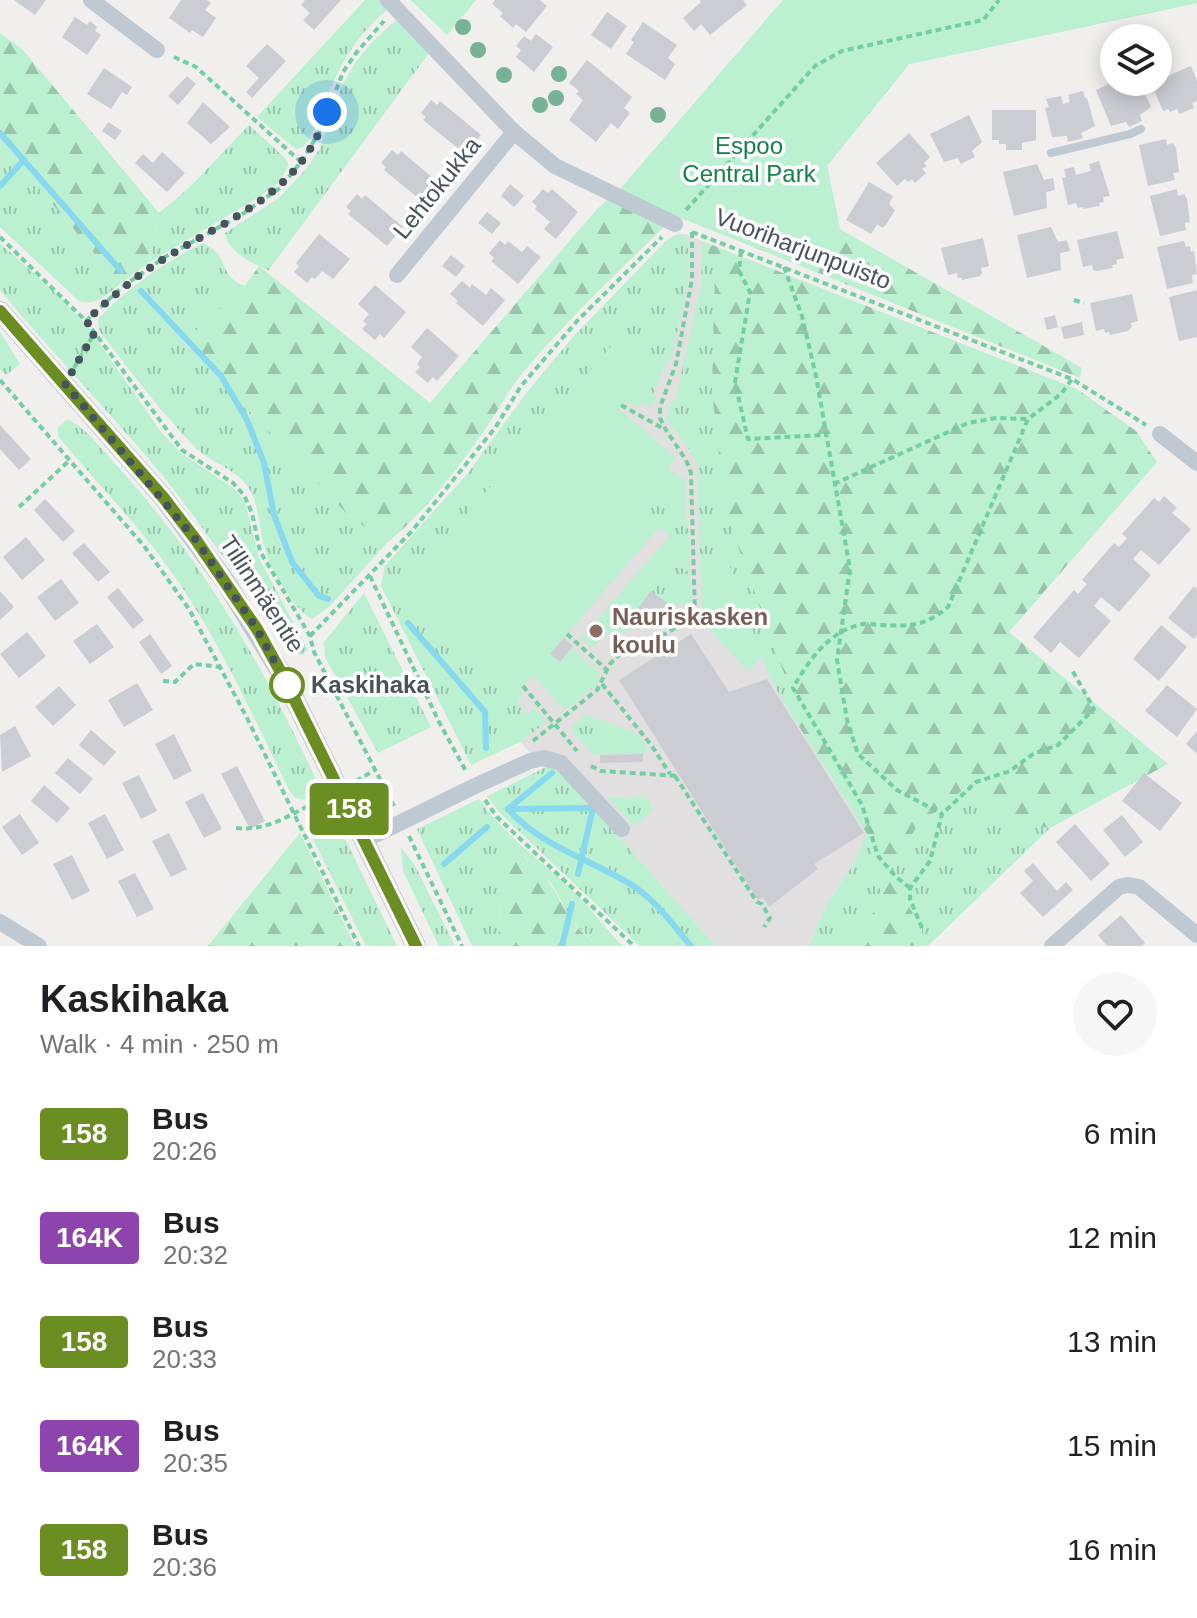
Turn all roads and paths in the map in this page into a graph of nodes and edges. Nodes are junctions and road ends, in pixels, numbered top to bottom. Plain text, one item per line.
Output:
1 (91, 0) edge
2 (999, 0) edge
3 (391, 5) edge
4 (157, 50) joint
5 (1141, 129) dead end
6 (514, 132) junction
7 (1051, 153) dead end
8 (301, 162) junction
9 (675, 224) junction
10 (692, 232) junction
11 (0, 237) edge
12 (741, 251) junction
13 (784, 267) junction
14 (397, 275) dead end
15 (1074, 300) dead end
16 (1084, 303) dead end
17 (0, 311) edge
18 (86, 321) junction
19 (95, 332) junction
20 (1072, 379) junction
21 (0, 380) edge
22 (65, 384) junction
23 (621, 405) dead end
24 (1028, 419) junction
25 (666, 430) junction
26 (1160, 434) joint
27 (825, 435) junction
28 (70, 460) junction
29 (1197, 463) edge
30 (834, 484) junction
31 (19, 507) dead end
32 (841, 632) junction
33 (567, 634) dead end
34 (310, 636) junction
35 (221, 667) junction
36 (607, 670) junction
37 (1072, 670) dead end
38 (163, 681) dead end
39 (602, 684) junction
40 (523, 686) dead end
41 (556, 725) junction
42 (375, 770) junction
43 (675, 776) junction
44 (357, 780) dead end
45 (326, 796) dead end
46 (294, 812) junction
47 (942, 814) junction
48 (402, 822) junction
49 (236, 828) dead end
50 (622, 829) dead end
51 (365, 840) junction
52 (910, 888) junction
53 (0, 922) edge
54 (764, 927) dead end
55 (922, 928) dead end
56 (1197, 935) edge
57 (39, 946) edge
58 (359, 946) edge
59 (416, 946) edge
60 (462, 946) edge
61 (1052, 946) edge

1 - 4 street
2 - 9 path
3 - 6 street
3 - 8 path
4 - 8 path
5 - 7 lane
6 - 9 street
6 - 14 street, Lehtokukka
8 - 18 path
9 - 10 path, Vuoriharjunpuisto
9 - 34 path
10 - 12 path, Vuoriharjunpuisto
10 - 25 path
11 - 18 path
12 - 13 path, Vuoriharjunpuisto
12 - 27 path
13 - 20 path, Vuoriharjunpuisto
13 - 27 path
15 - 16 path
17 - 22 street, Tillinmäentie
18 - 19 path
19 - 22 path
19 - 34 path
20 - 24 path
20 - 26 path, Vuoriharjunpuisto
21 - 28 path
22 - 51 street, Tillinmäentie
23 - 25 path
24 - 30 path
24 - 32 path
25 - 36 path
26 - 29 street
27 - 30 path
28 - 31 path
28 - 35 path
30 - 32 path
32 - 47 path
32 - 52 path
33 - 36 path
34 - 42 path
35 - 38 path
35 - 46 path
36 - 39 path
37 - 47 path
39 - 41 path
39 - 43 path
40 - 41 path
41 - 43 path
42 - 44 path
42 - 48 path
43 - 54 path
45 - 46 path
46 - 49 path
46 - 58 path
47 - 52 path
48 - 50 street
48 - 51 street
48 - 60 path
51 - 59 street, Tillinmäentie
52 - 55 path
53 - 57 street
56 - 61 street

